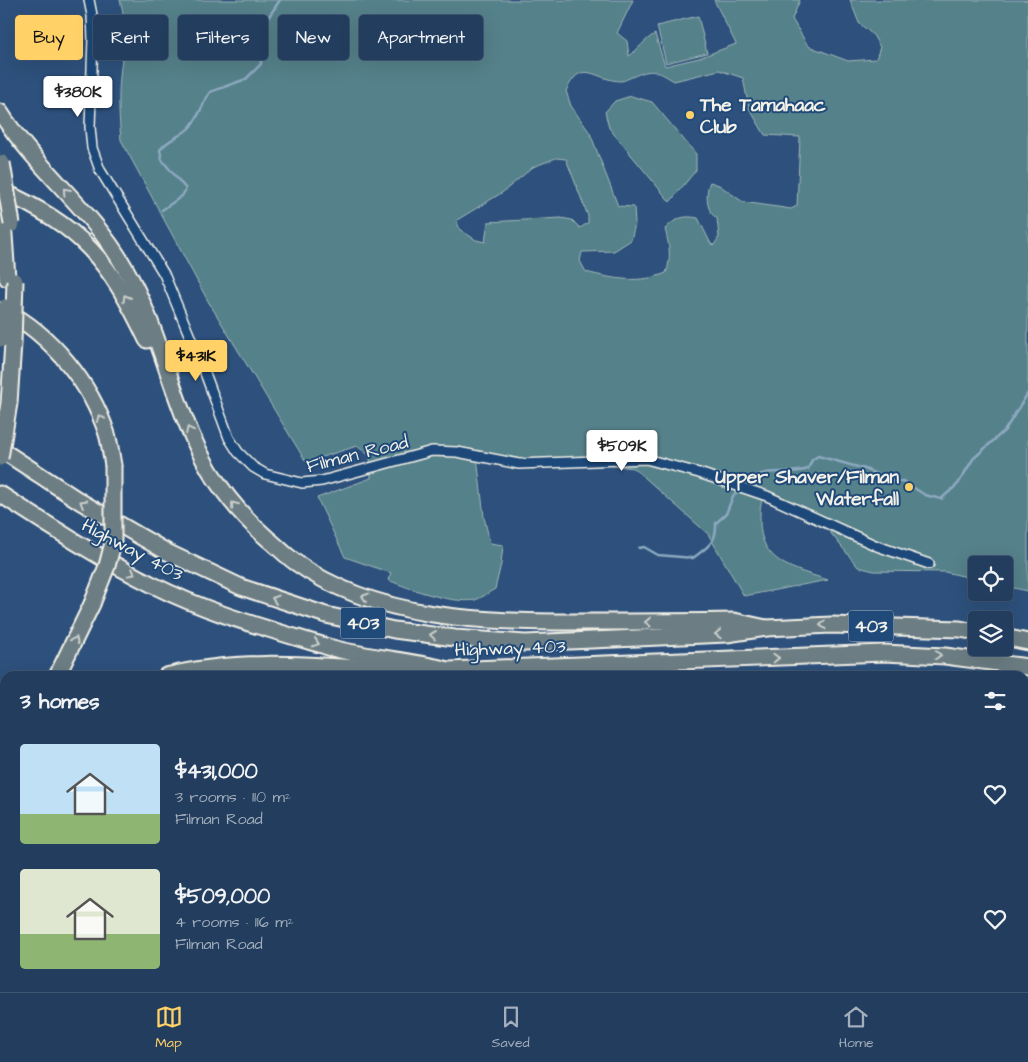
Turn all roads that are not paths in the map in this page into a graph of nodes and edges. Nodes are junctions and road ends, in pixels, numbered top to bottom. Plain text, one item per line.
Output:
1 (88, 0) edge
2 (0, 112) edge
3 (1, 159) edge
4 (0, 191) edge
5 (11, 280) junction
6 (0, 307) edge
7 (5, 344) edge
8 (172, 388) junction
9 (0, 449) edge
10 (0, 458) edge
11 (0, 494) edge
12 (929, 564) dead end
13 (766, 628) junction
14 (968, 630) edge
15 (1013, 639) edge
16 (1028, 642) edge
17 (1028, 667) edge
18 (448, 670) junction
19 (59, 671) edge
20 (189, 671) edge
21 (401, 671) edge
22 (434, 671) edge

1 - 12 street, Filman Road
8 -> 2 highway
3 - 5 highway, bridge
4 - 5 highway
8 -> 4 highway
5 - 7 highway, bridge
19 -> 6 highway, bridge
7 - 10 highway, bridge
13 -> 8 highway
13 -> 9 highway, Highway 403 / 403
11 -> 18 highway, Highway 403 / 403
14 -> 13 highway, Highway 403 / 403
15 - 16 highway
18 -> 17 highway, Highway 403 / 403
18 - 22 highway
20 - 21 highway

